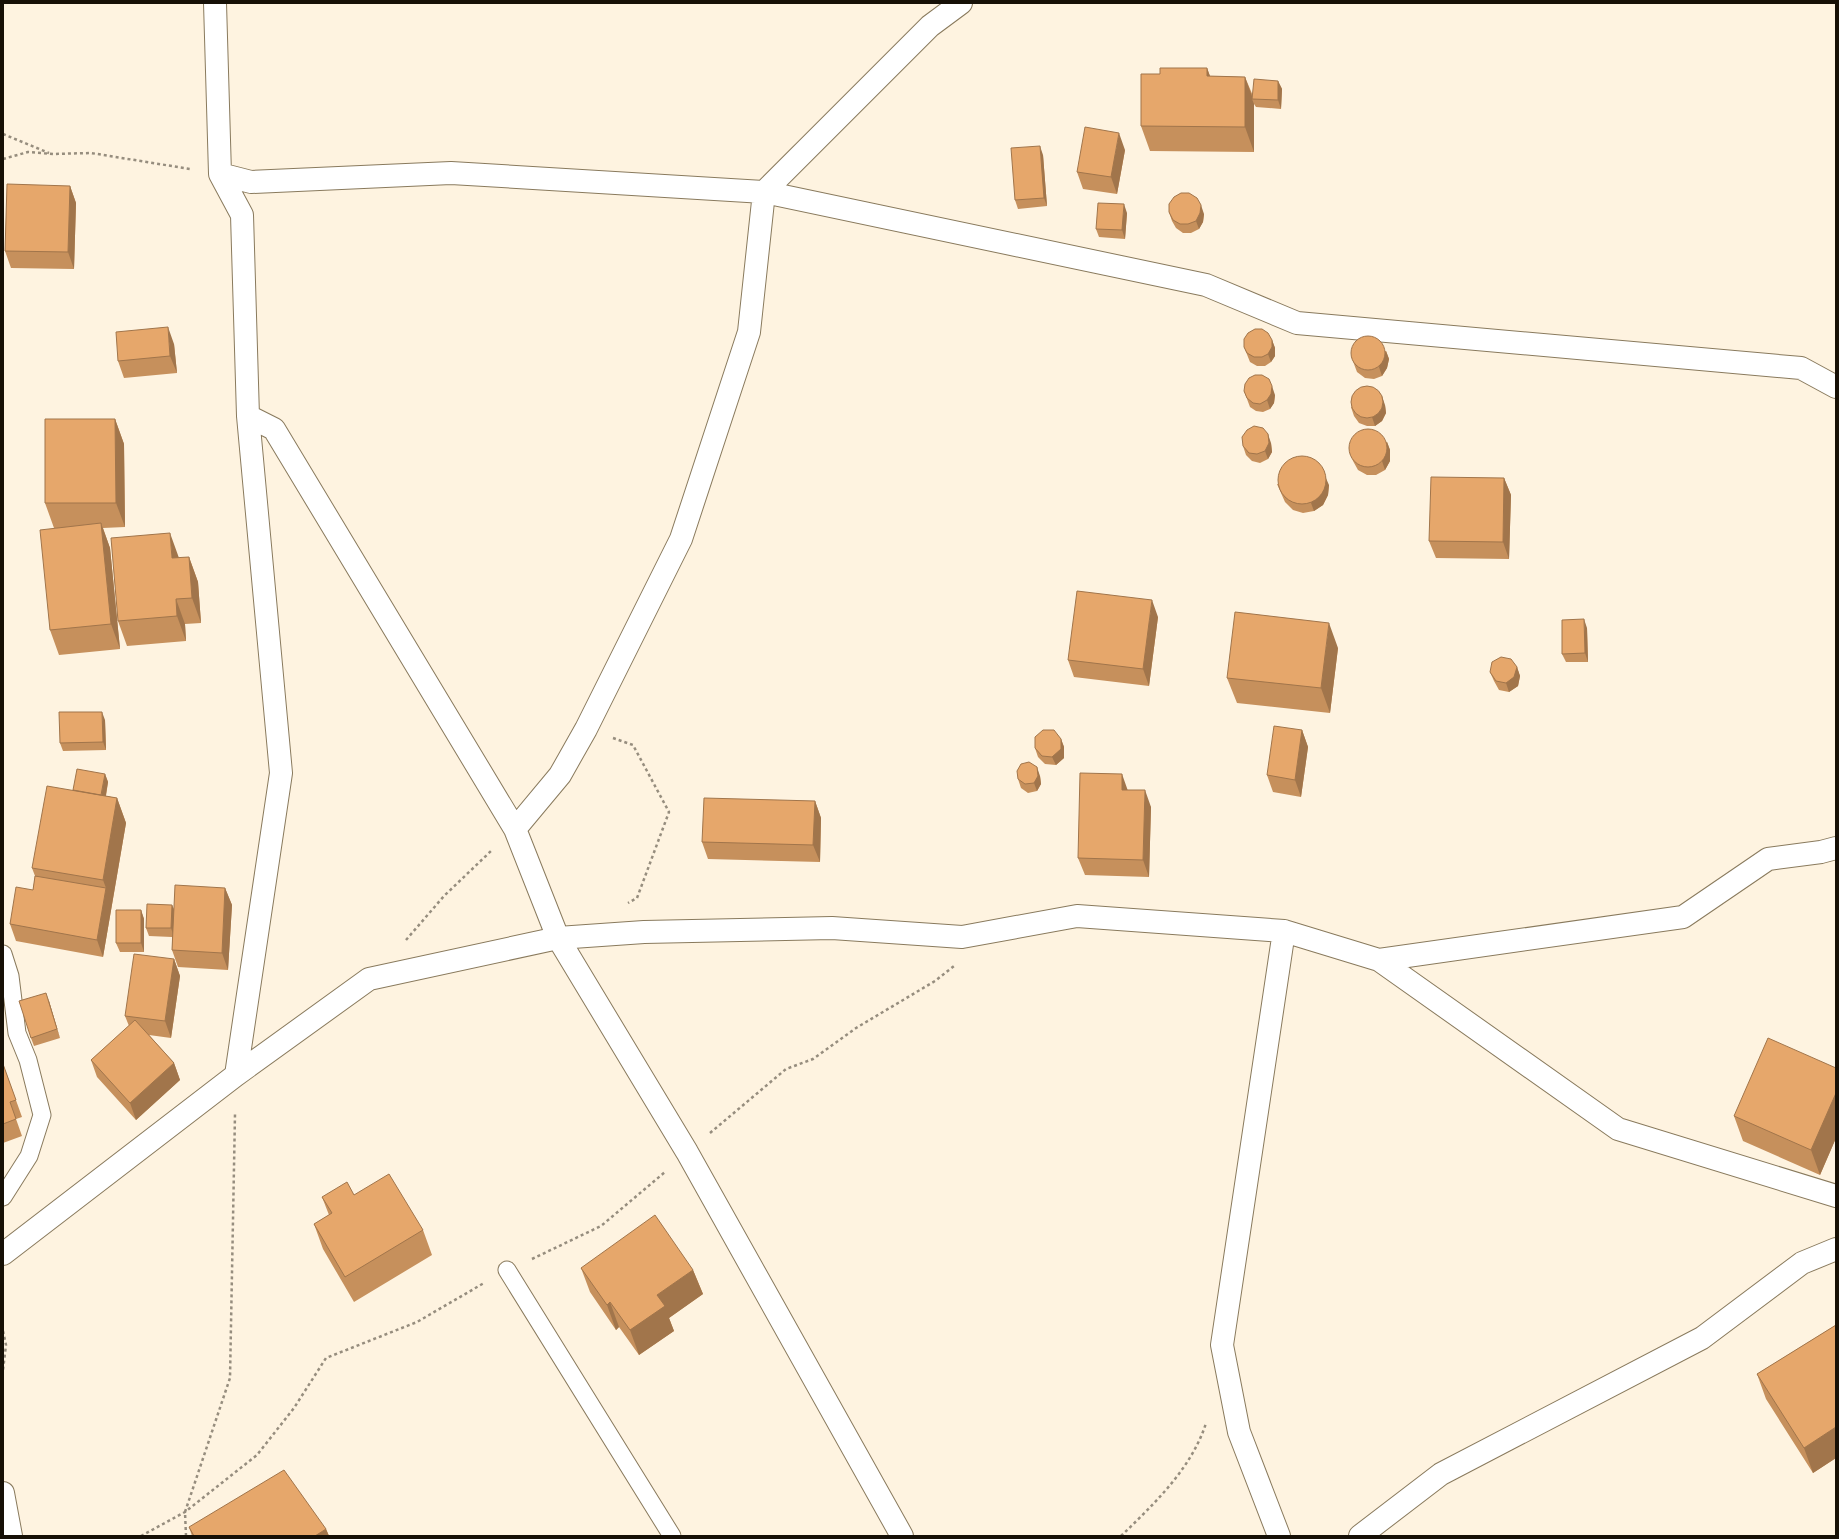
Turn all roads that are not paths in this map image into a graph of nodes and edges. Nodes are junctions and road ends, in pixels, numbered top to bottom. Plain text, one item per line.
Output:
1 (215, 3) edge
2 (961, 3) edge
3 (220, 174) junction
4 (764, 192) junction
5 (1836, 386) edge
6 (248, 416) junction
7 (515, 829) junction
8 (1836, 832) edge
9 (1829, 850) edge
10 (1284, 931) junction
11 (558, 938) junction
12 (3, 954) edge
13 (1379, 960) junction
14 (236, 1075) junction
15 (1836, 1196) edge
16 (3, 1197) edge
17 (1836, 1249) edge
18 (3, 1254) edge
19 (507, 1270) road end
20 (3, 1493) edge
21 (11, 1536) edge
22 (672, 1536) edge
23 (902, 1536) edge
24 (1279, 1536) edge
25 (1360, 1536) edge

1 - 3 street
2 - 4 street
3 - 4 street
3 - 6 street
4 - 5 street
4 - 7 street
6 - 7 street
6 - 14 street
7 - 11 street
8 - 9 street
9 - 13 street
10 - 11 street
10 - 13 street
10 - 24 street
11 - 14 street
11 - 23 street
12 - 16 lane
13 - 15 street
14 - 18 street
17 - 25 street
19 - 22 lane
20 - 21 street

